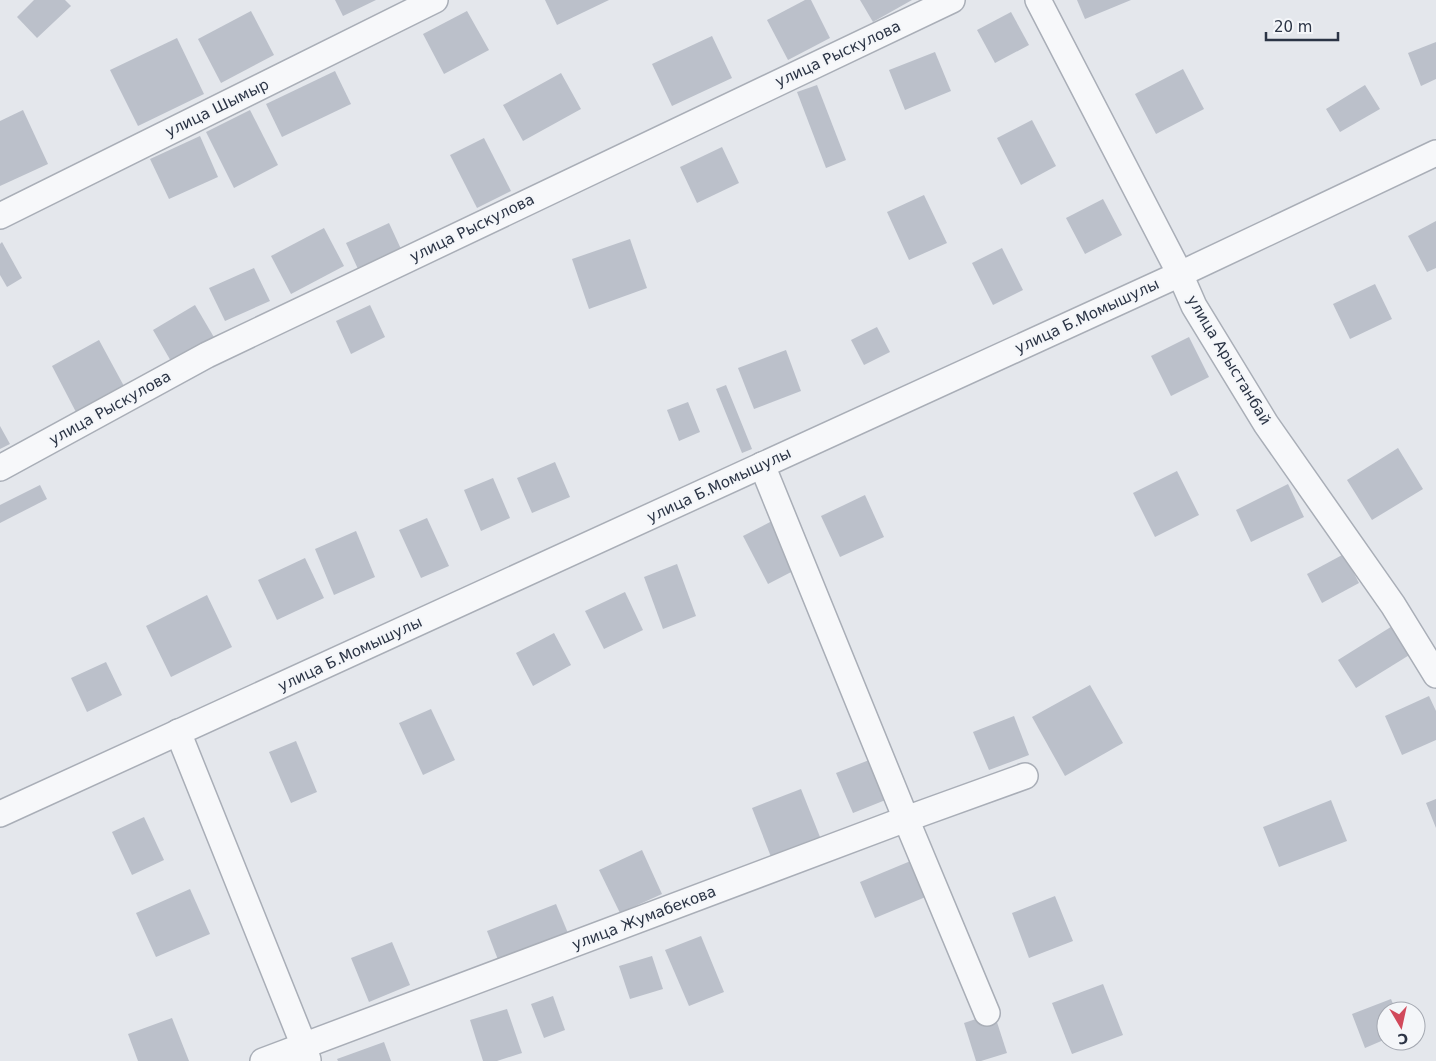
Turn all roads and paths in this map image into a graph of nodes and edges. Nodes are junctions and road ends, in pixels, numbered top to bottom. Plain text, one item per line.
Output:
1 (435, 0) edge
2 (952, 0) edge
3 (1038, 0) edge
4 (1436, 153) edge
5 (0, 216) edge
6 (1180, 274) junction
7 (762, 466) junction
8 (0, 468) edge
9 (1436, 676) edge
10 (178, 732) junction
11 (1025, 776) dead end
12 (0, 814) edge
13 (906, 819) junction
14 (987, 1013) dead end
15 (306, 1053) edge
16 (263, 1061) edge

1 - 5 street, улица Шымыр
2 - 8 street, улица Рыскулова
3 - 6 street, улица Арыстанбай
4 - 6 street, улица Б.Момышулы
6 - 7 street, улица Б.Момышулы
6 - 9 street, улица Арыстанбай
7 - 10 street, улица Б.Момышулы
7 - 13 street
10 - 12 street, улица Б.Момышулы
10 - 15 street
11 - 13 street, улица Жумабекова
13 - 14 street
13 - 15 street, улица Жумабекова
15 - 16 street, улица Жумабекова

